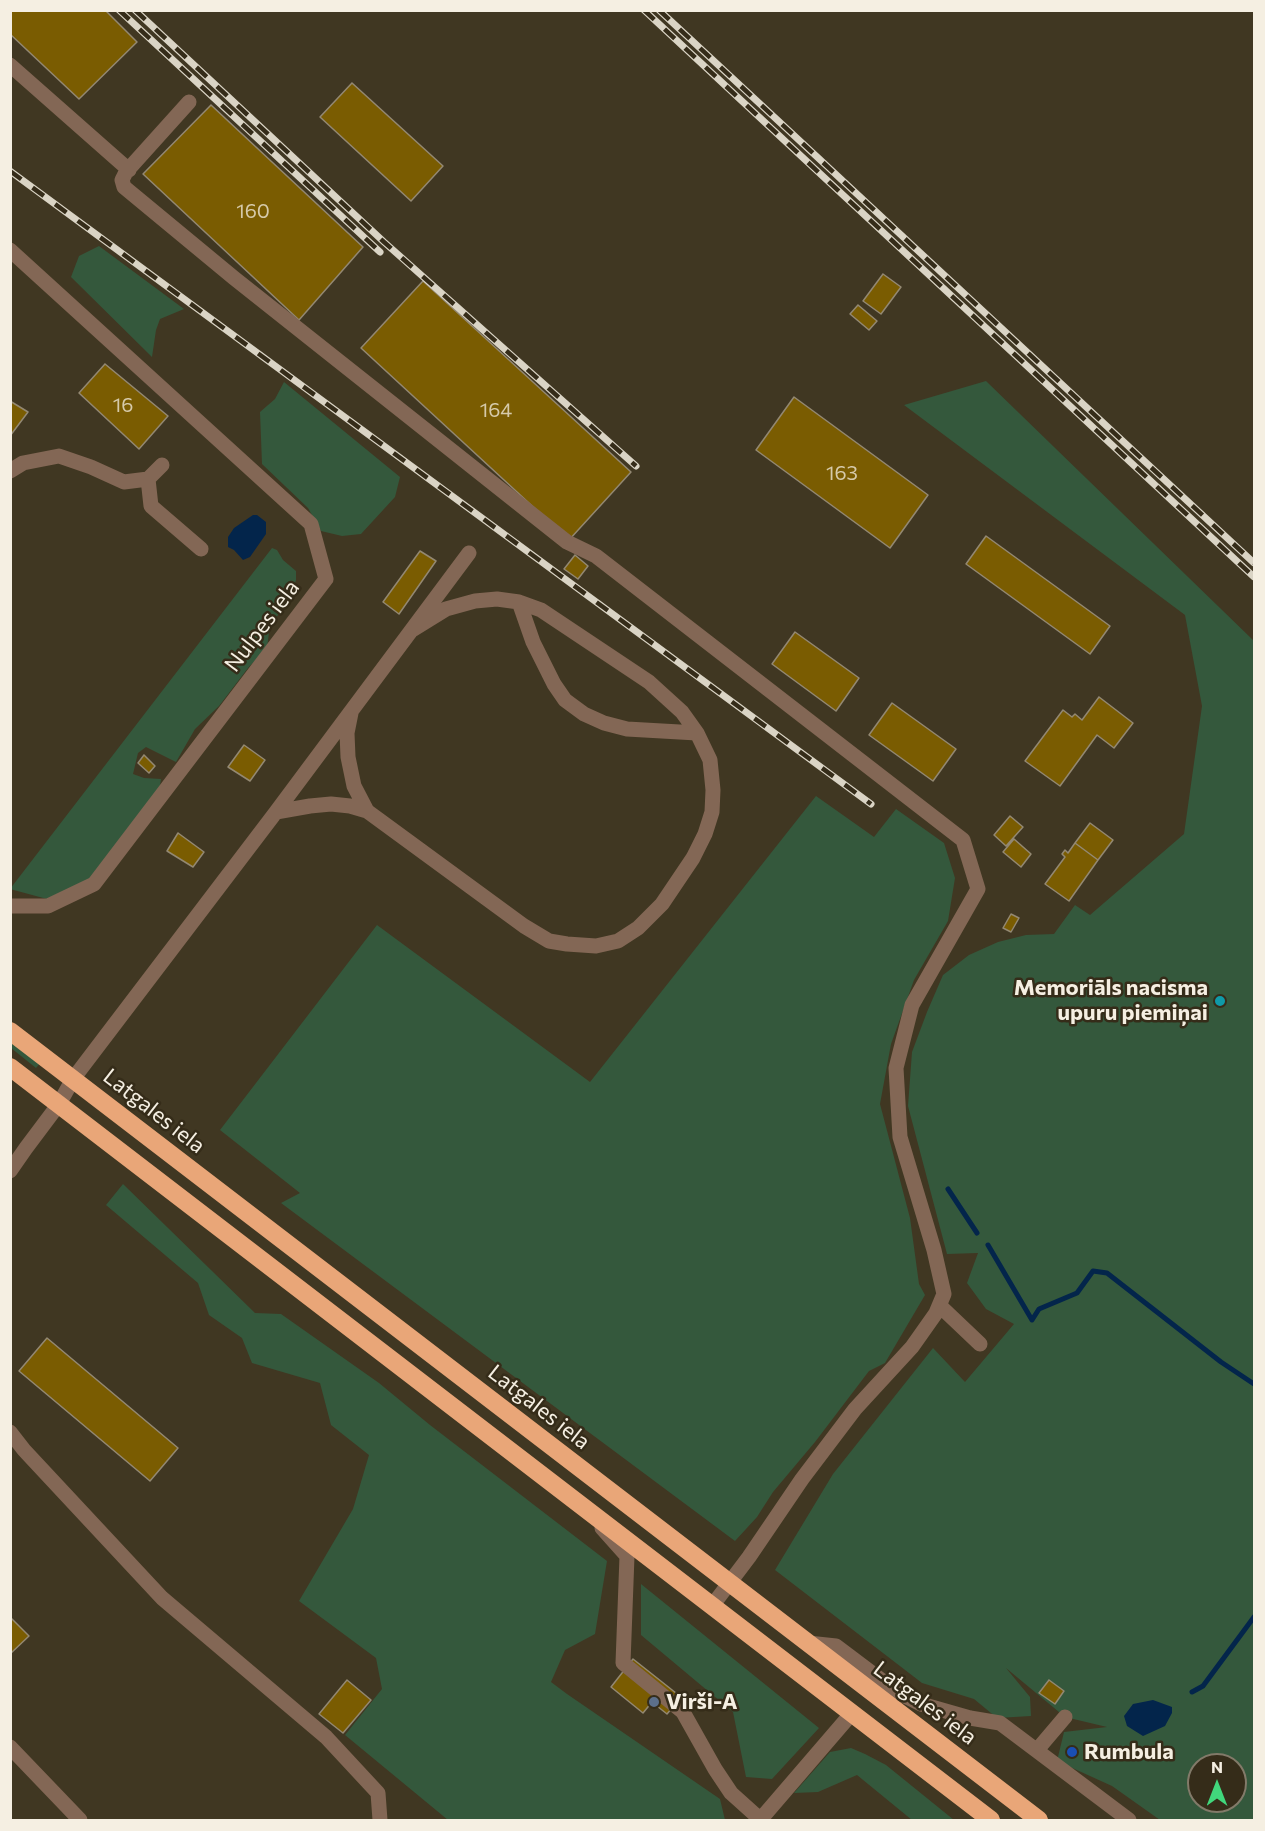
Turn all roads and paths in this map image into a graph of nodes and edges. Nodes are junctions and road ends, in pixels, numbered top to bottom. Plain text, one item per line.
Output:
1 (10, 65) edge
2 (189, 102) dead end
3 (129, 170) junction
4 (10, 250) edge
5 (162, 465) dead end
6 (10, 471) edge
7 (148, 479) junction
8 (201, 549) dead end
9 (469, 553) dead end
10 (519, 602) junction
11 (412, 630) junction
12 (351, 711) junction
13 (697, 733) junction
14 (367, 811) junction
15 (276, 812) junction
16 (10, 906) edge
17 (10, 1031) edge
18 (10, 1067) edge
19 (73, 1079) junction
20 (59, 1104) junction
21 (10, 1172) edge
22 (940, 1306) junction
23 (980, 1344) dead end
24 (10, 1432) edge
25 (579, 1503) junction
26 (729, 1583) junction
27 (712, 1606) junction
28 (808, 1643) junction
29 (852, 1713) junction
30 (1065, 1717) dead end
31 (10, 1747) edge
32 (1037, 1750) junction
33 (761, 1820) edge
34 (80, 1821) edge
35 (380, 1821) edge
36 (991, 1821) edge
37 (1039, 1821) edge
38 (1129, 1821) edge

1 - 3 street
2 - 3 street
3 - 22 street
4 - 16 street, Nulpes iela
5 - 7 street
6 - 7 street
7 - 8 street
9 - 11 street
10 - 11 street
10 - 13 street
10 - 13 street
11 - 12 street
12 - 14 street
12 - 15 street
13 - 14 street
14 - 15 street
15 - 19 street
17 - 19 highway, Latgales iela
18 - 20 highway
19 - 20 street
19 - 26 highway, Latgales iela
20 - 21 street
20 - 25 highway
22 - 23 street
22 - 26 street
24 - 35 street
25 - 27 highway
25 - 33 street
26 - 27 street
26 - 28 highway, Latgales iela
27 - 29 highway
28 - 32 street
28 - 37 highway, Latgales iela
29 - 33 street
29 - 36 highway
30 - 32 street
31 - 34 street
32 - 38 street

